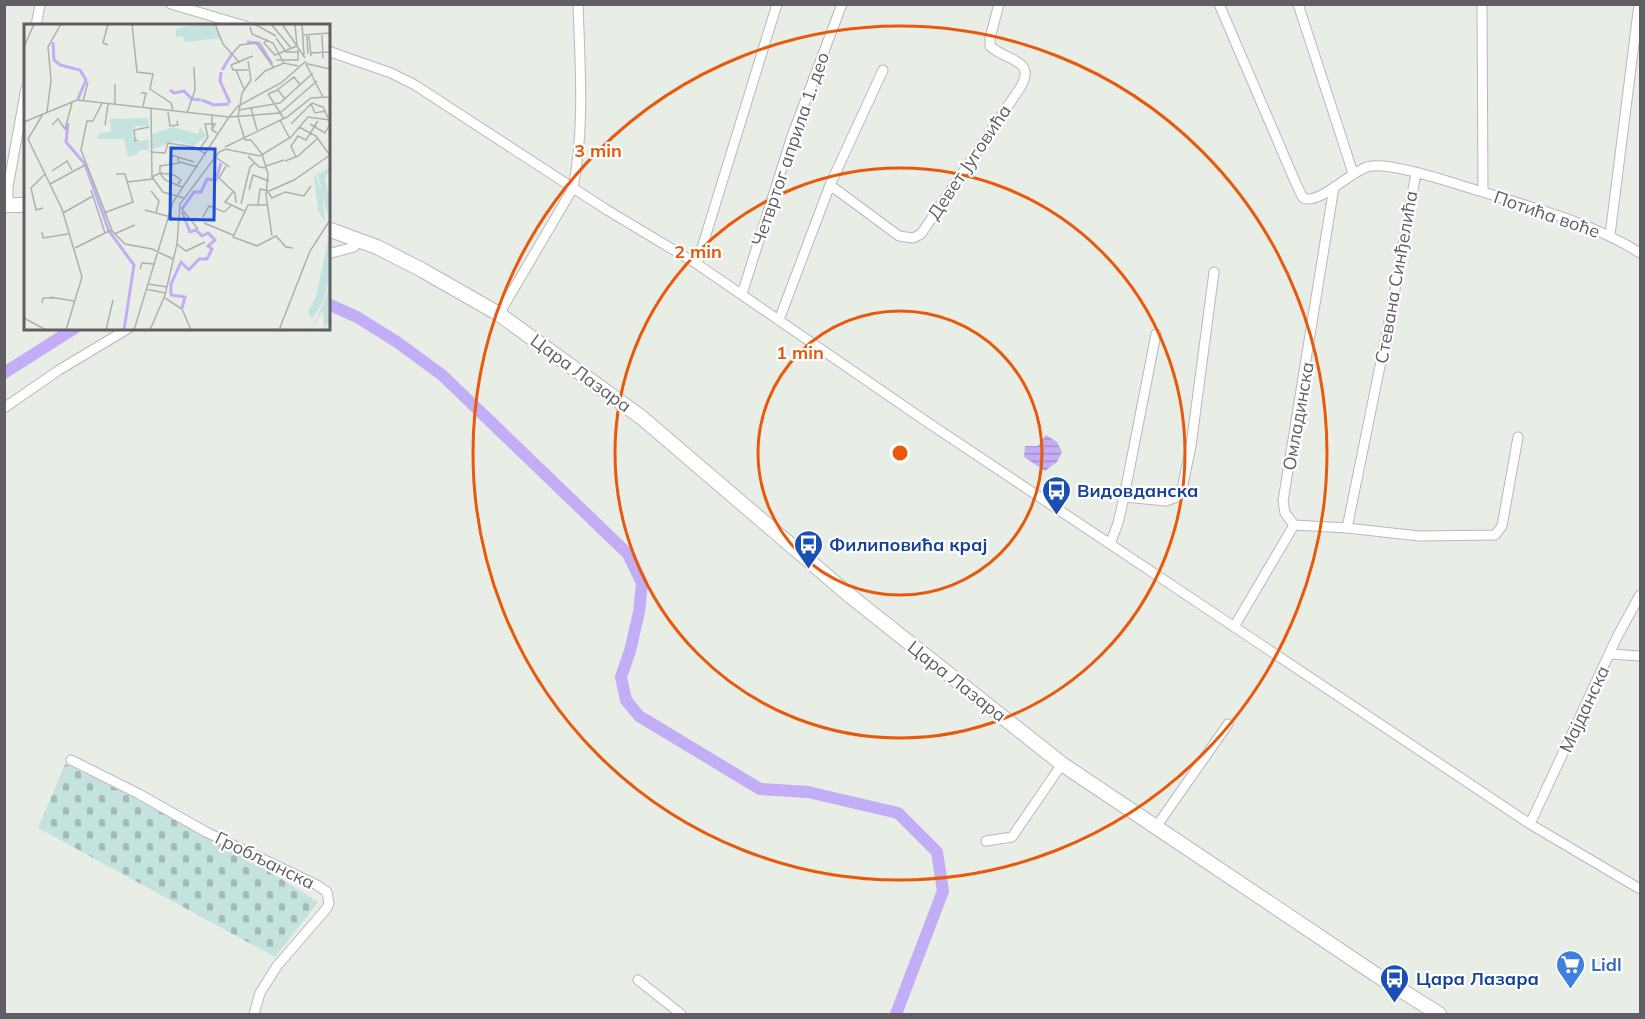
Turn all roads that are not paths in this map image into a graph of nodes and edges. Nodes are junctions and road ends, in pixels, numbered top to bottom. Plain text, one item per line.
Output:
1 (40, 4) edge
2 (171, 4) edge
3 (578, 4) edge
4 (777, 4) edge
5 (842, 4) edge
6 (999, 4) edge
7 (1219, 4) edge
8 (1298, 4) edge
9 (1482, 4) edge
10 (1640, 4) edge
11 (36, 24) edge
12 (238, 24) edge
13 (330, 52) edge
14 (883, 69) dead end
15 (24, 99) edge
16 (1353, 173) junction
17 (1416, 173) junction
18 (830, 185) junction
19 (1334, 187) junction
20 (573, 188) junction
21 (1483, 192) junction
22 (6, 205) edge
23 (24, 205) edge
24 (330, 230) edge
25 (1610, 235) junction
26 (358, 239) junction
27 (330, 253) edge
28 (1641, 253) edge
29 (697, 264) junction
30 (1214, 272) dead end
31 (742, 294) junction
32 (499, 314) junction
33 (779, 320) junction
34 (126, 330) edge
35 (1156, 334) dead end
36 (4, 408) edge
37 (1518, 437) dead end
38 (1124, 497) junction
39 (1293, 525) junction
40 (1347, 528) junction
41 (1110, 544) junction
42 (1641, 595) edge
43 (1234, 627) junction
44 (1609, 654) junction
45 (1641, 656) edge
46 (1228, 724) dead end
47 (71, 760) dead end
48 (1062, 764) junction
49 (1530, 824) junction
50 (1156, 827) junction
51 (986, 841) dead end
52 (1641, 889) edge
53 (638, 980) dead end
54 (254, 1014) edge
55 (681, 1014) edge
56 (1439, 1014) edge

1 - 11 street
2 - 12 street
3 - 20 street
4 - 29 street
5 - 31 street, Четвртог априла 1. део
6 - 18 street, Девет Југовића
7 - 19 street
8 - 16 street
9 - 21 street
10 - 25 street, Потића воће
13 - 20 street
14 - 18 street
15 - 22 street
16 - 17 street
16 - 19 street
17 - 21 street, Стевана Синђелића
17 - 40 street, Стевана Синђелића
18 - 33 street
19 - 39 street, Омладинска
20 - 29 street
20 - 32 street
21 - 25 street, Потића воће
22 - 23 main road
24 - 26 main road, Цара Лазара
25 - 28 street, Потића воће
26 - 27 street
26 - 32 main road, Цара Лазара
29 - 31 street
30 - 38 street
31 - 33 street
32 - 48 main road, Цара Лазара
33 - 41 street
34 - 36 street
35 - 38 street
37 - 40 street
38 - 41 street
39 - 40 street
39 - 43 street
41 - 43 street
42 - 44 street, Мајданска
43 - 49 street
44 - 45 street
44 - 49 street, Мајданска
46 - 50 street
47 - 54 street, Гробљанска
48 - 50 main road, Цара Лазара
48 - 51 street
49 - 52 street
50 - 56 main road, Цара Лазара
53 - 55 street

